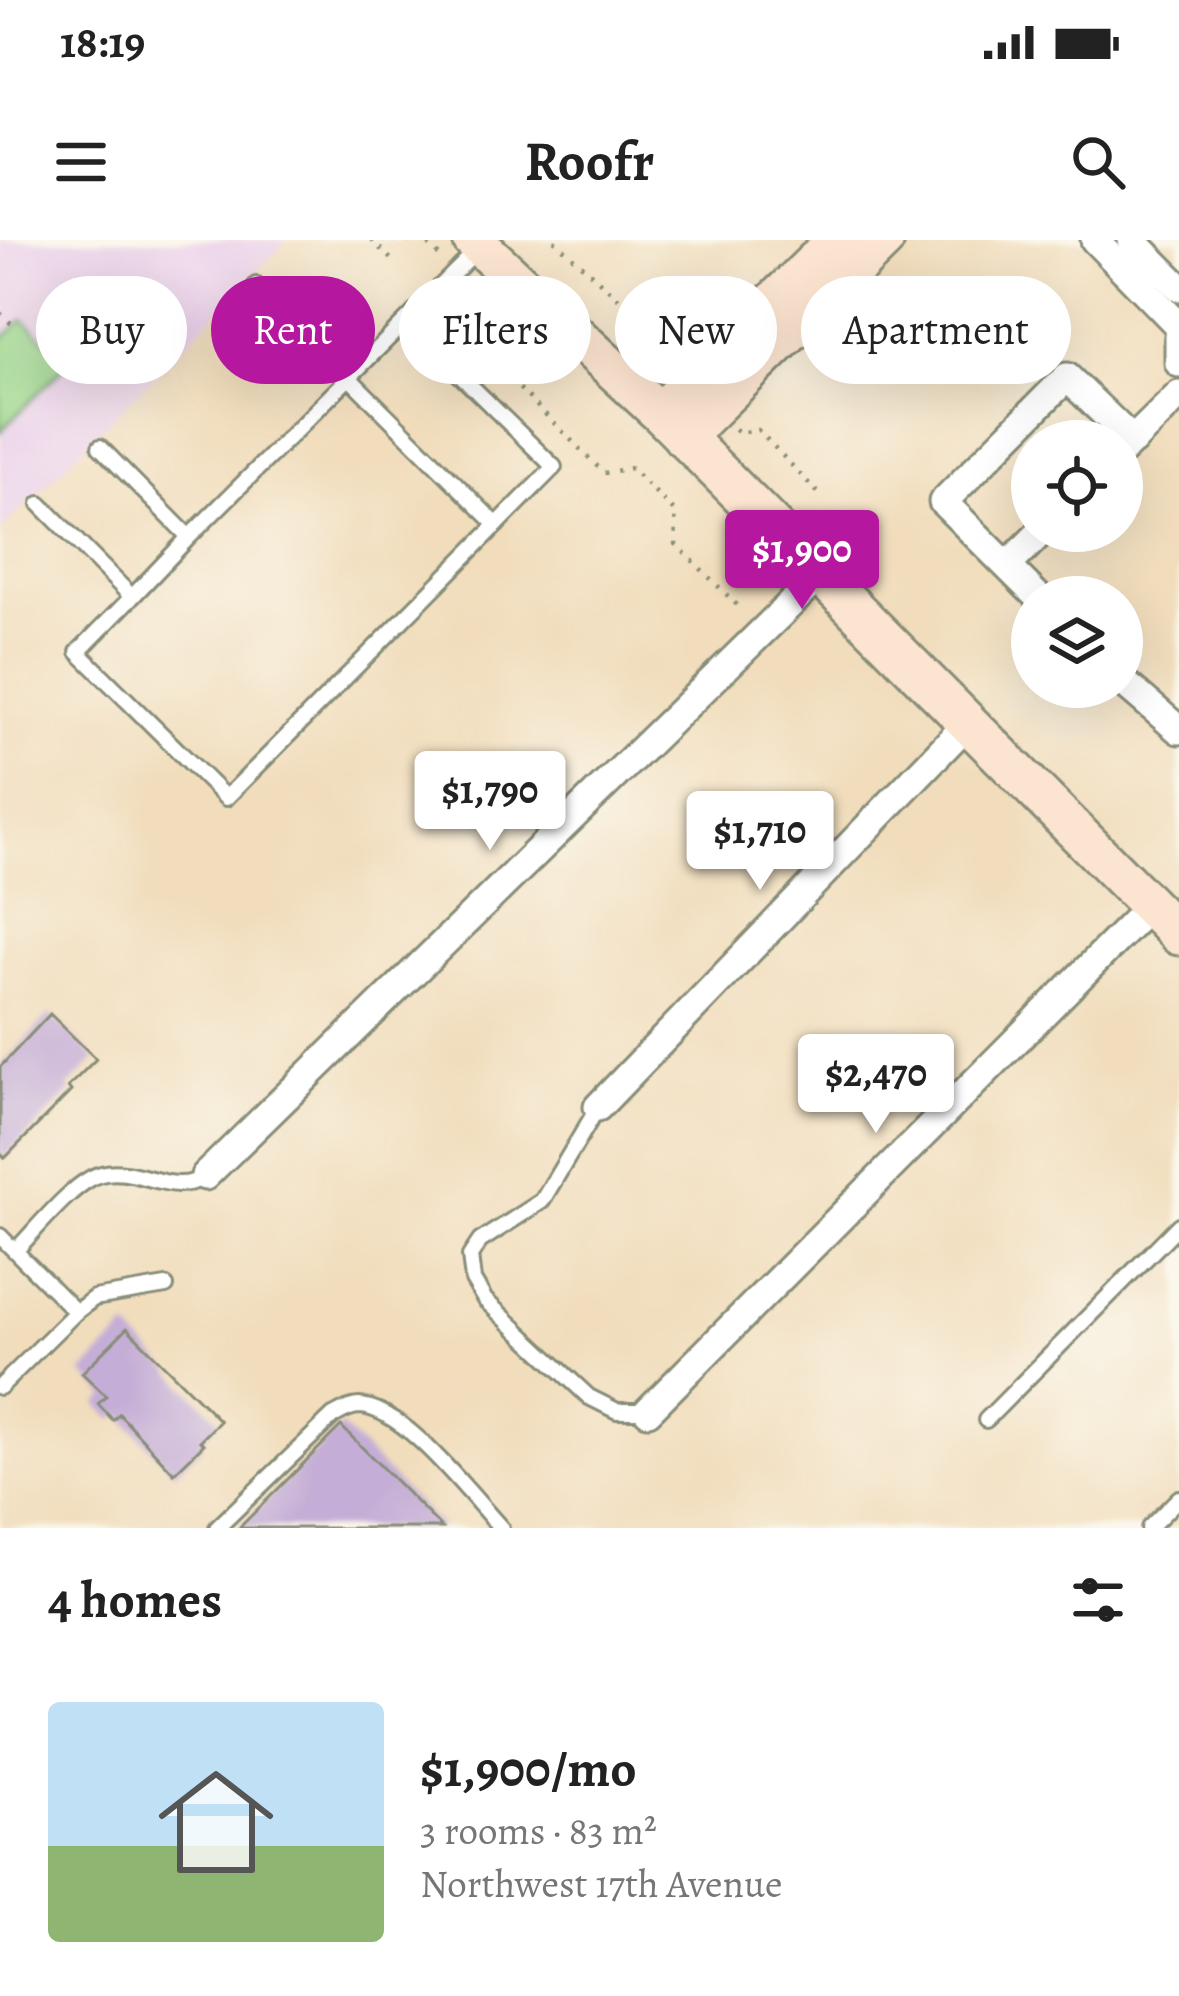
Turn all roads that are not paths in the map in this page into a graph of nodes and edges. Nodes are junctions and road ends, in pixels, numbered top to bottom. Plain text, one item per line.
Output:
1 (837, 240) edge
2 (884, 240) edge
3 (1095, 240) edge
4 (1132, 240) edge
5 (470, 253) edge
6 (1179, 287) edge
7 (1179, 330) edge
8 (375, 351) edge
9 (1179, 363) edge
10 (343, 384) edge
11 (355, 384) edge
12 (469, 384) edge
13 (1179, 395) edge
14 (1024, 420) edge
15 (1104, 420) edge
16 (672, 425) junction
17 (1143, 430) edge
18 (1011, 433) edge
19 (100, 447) dead end
20 (40, 504) dead end
21 (497, 525) junction
22 (189, 537) junction
23 (1021, 552) edge
24 (1007, 566) junction
25 (819, 576) junction
26 (1017, 576) edge
27 (132, 597) junction
28 (1143, 699) edge
29 (968, 722) junction
30 (1179, 730) edge
31 (1150, 906) junction
32 (1179, 935) edge
33 (598, 1107) joint
34 (205, 1176) joint
35 (1179, 1225) edge
36 (0, 1236) edge
37 (15, 1251) junction
38 (166, 1286) dead end
39 (76, 1312) junction
40 (0, 1388) edge
41 (648, 1411) joint
42 (986, 1420) dead end
43 (1179, 1498) edge
44 (217, 1528) edge
45 (501, 1528) edge
46 (1149, 1528) edge

1 - 16 street
2 - 16 street
3 - 7 street
4 - 6 street
5 - 8 lane
5 - 16 street
7 - 9 street
10 - 22 lane
11 - 21 lane
12 - 21 lane
13 - 17 street
14 - 15 street
16 - 25 street
18 - 24 street
19 - 22 lane
20 - 27 lane
21 - 27 lane
22 - 27 lane
23 - 24 street
24 - 26 street
25 - 29 street
25 - 34 street
28 - 30 street
29 - 31 street
29 - 33 street
31 - 32 street
31 - 41 street
33 - 41 lane
34 - 37 lane
35 - 42 lane
36 - 37 lane
37 - 39 lane
38 - 39 lane
39 - 40 lane
43 - 46 lane
44 - 45 lane

